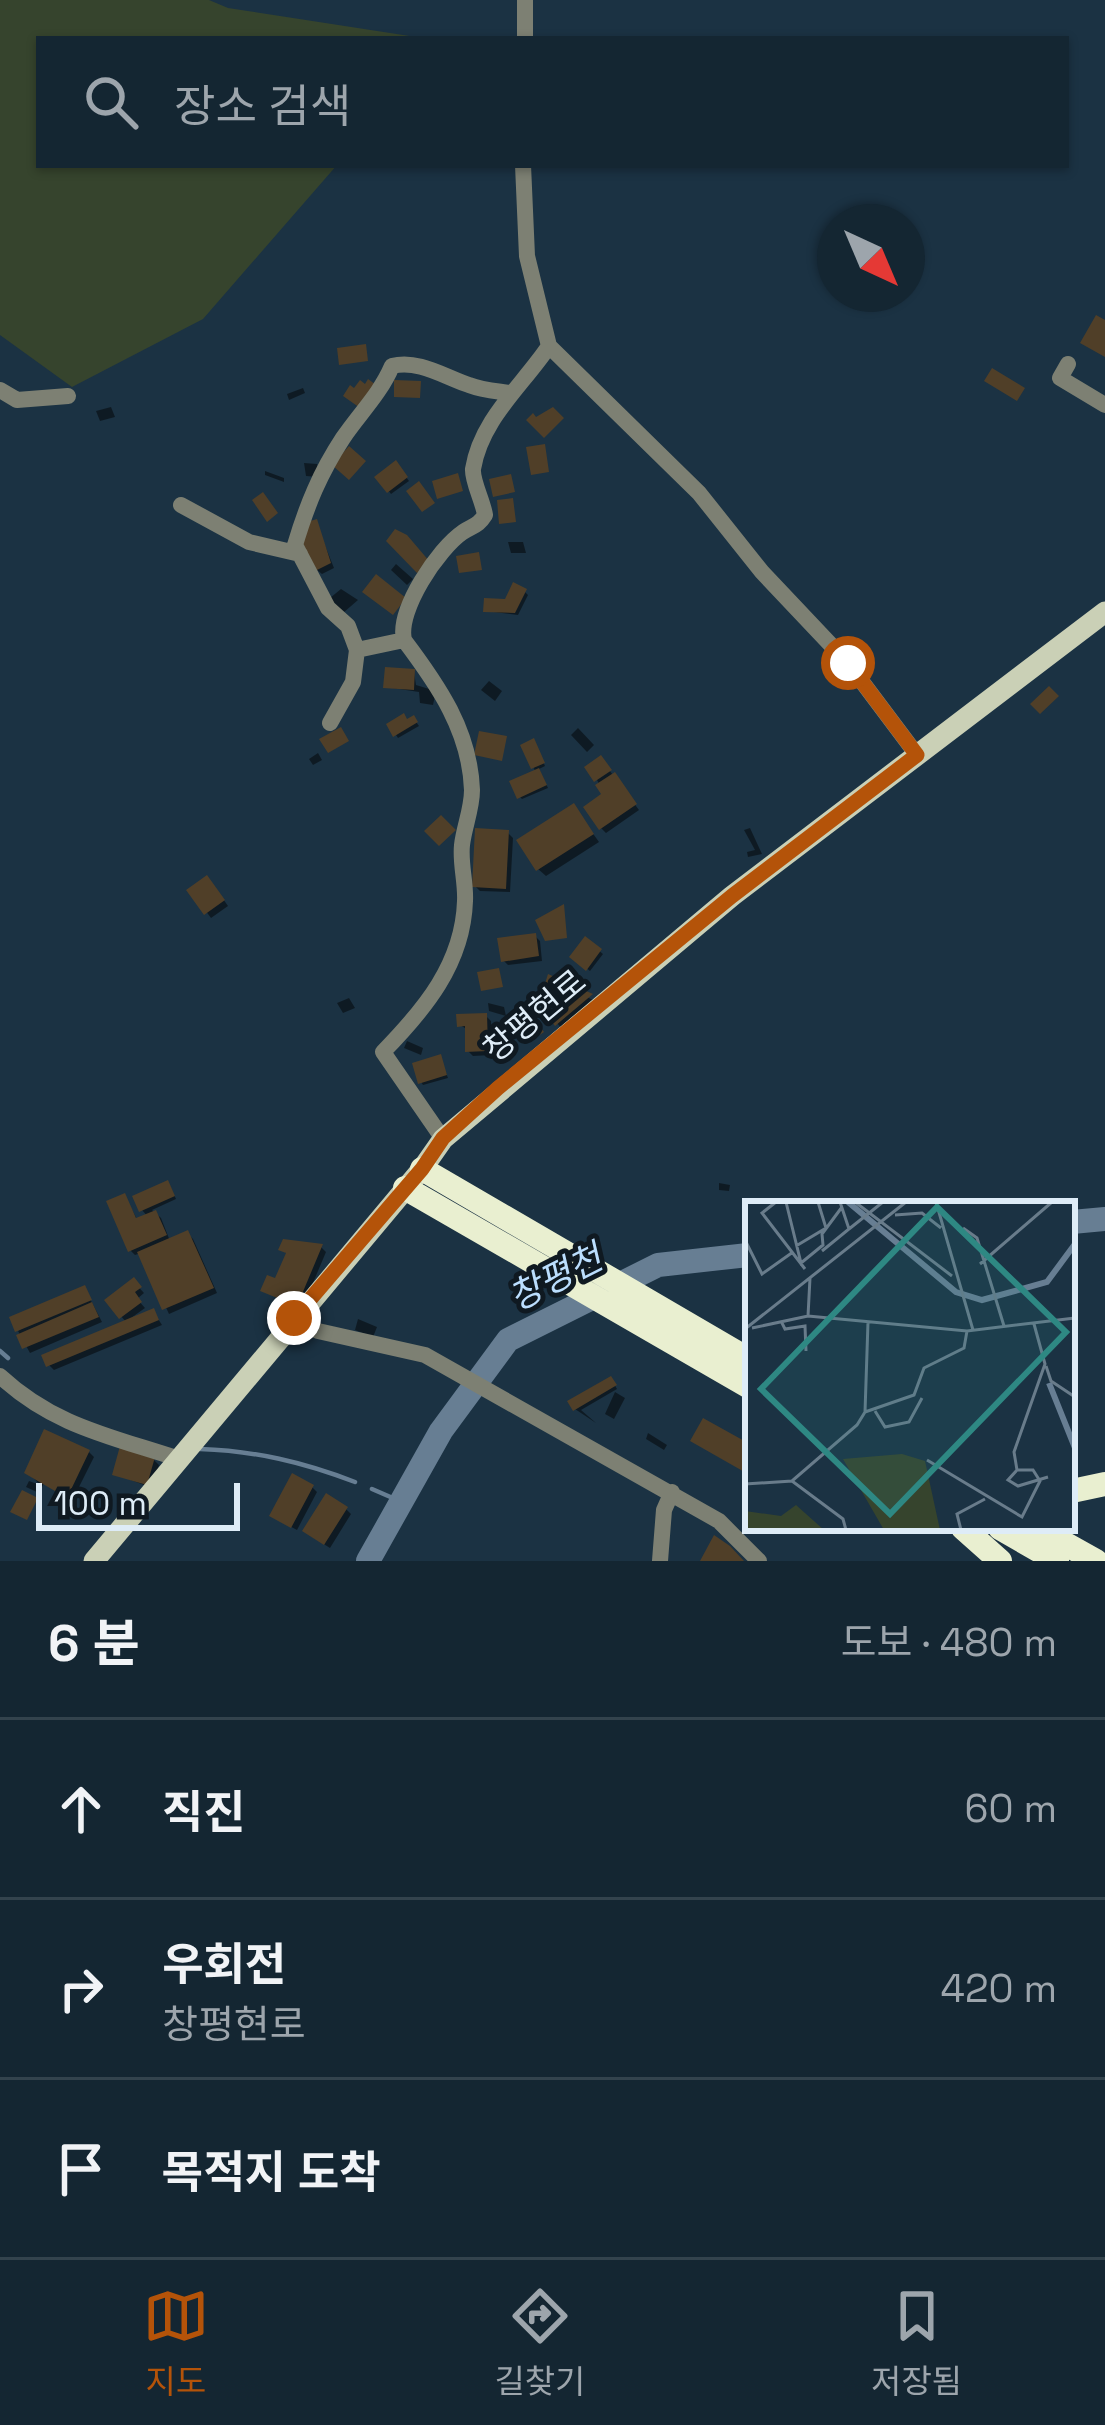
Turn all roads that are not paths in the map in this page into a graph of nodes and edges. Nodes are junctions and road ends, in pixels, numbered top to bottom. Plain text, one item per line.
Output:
1 (525, 0) edge
2 (524, 36) edge
3 (523, 168) edge
4 (549, 346) junction
5 (1067, 364) dead end
6 (0, 390) edge
7 (509, 393) junction
8 (68, 396) dead end
9 (1105, 405) edge
10 (181, 505) dead end
11 (300, 554) junction
12 (1105, 612) edge
13 (404, 640) junction
14 (357, 650) junction
15 (330, 723) dead end
16 (917, 755) junction
17 (443, 1138) junction
18 (413, 1179) junction
19 (294, 1318) junction
20 (739, 1354) edge
21 (0, 1376) edge
22 (745, 1384) edge
23 (178, 1459) junction
24 (1105, 1484) edge
25 (1075, 1491) edge
26 (672, 1492) junction
27 (966, 1531) edge
28 (1005, 1531) edge
29 (1042, 1531) edge
30 (94, 1561) edge
31 (660, 1561) edge
32 (759, 1561) edge
33 (1000, 1561) edge
34 (1058, 1561) edge
35 (1096, 1561) edge

1 - 2 street
3 - 4 street
4 - 7 street
4 - 16 street
5 - 9 street
6 - 8 street
7 - 11 street
7 - 13 street
10 - 11 street
11 - 14 street
12 - 16 main road, 창평현로
13 - 14 street
13 - 17 street
14 - 15 street
16 - 17 main road, 창평현로
17 - 18 main road, 창평현로
18 - 19 main road, 창평현로
18 - 20 highway
18 - 22 highway
19 - 23 main road, 창평현로
19 - 26 street
21 - 23 street
23 - 30 main road, 창평현로
24 - 25 highway
26 - 31 street
26 - 32 street
27 - 33 highway
28 - 34 highway
29 - 35 highway

